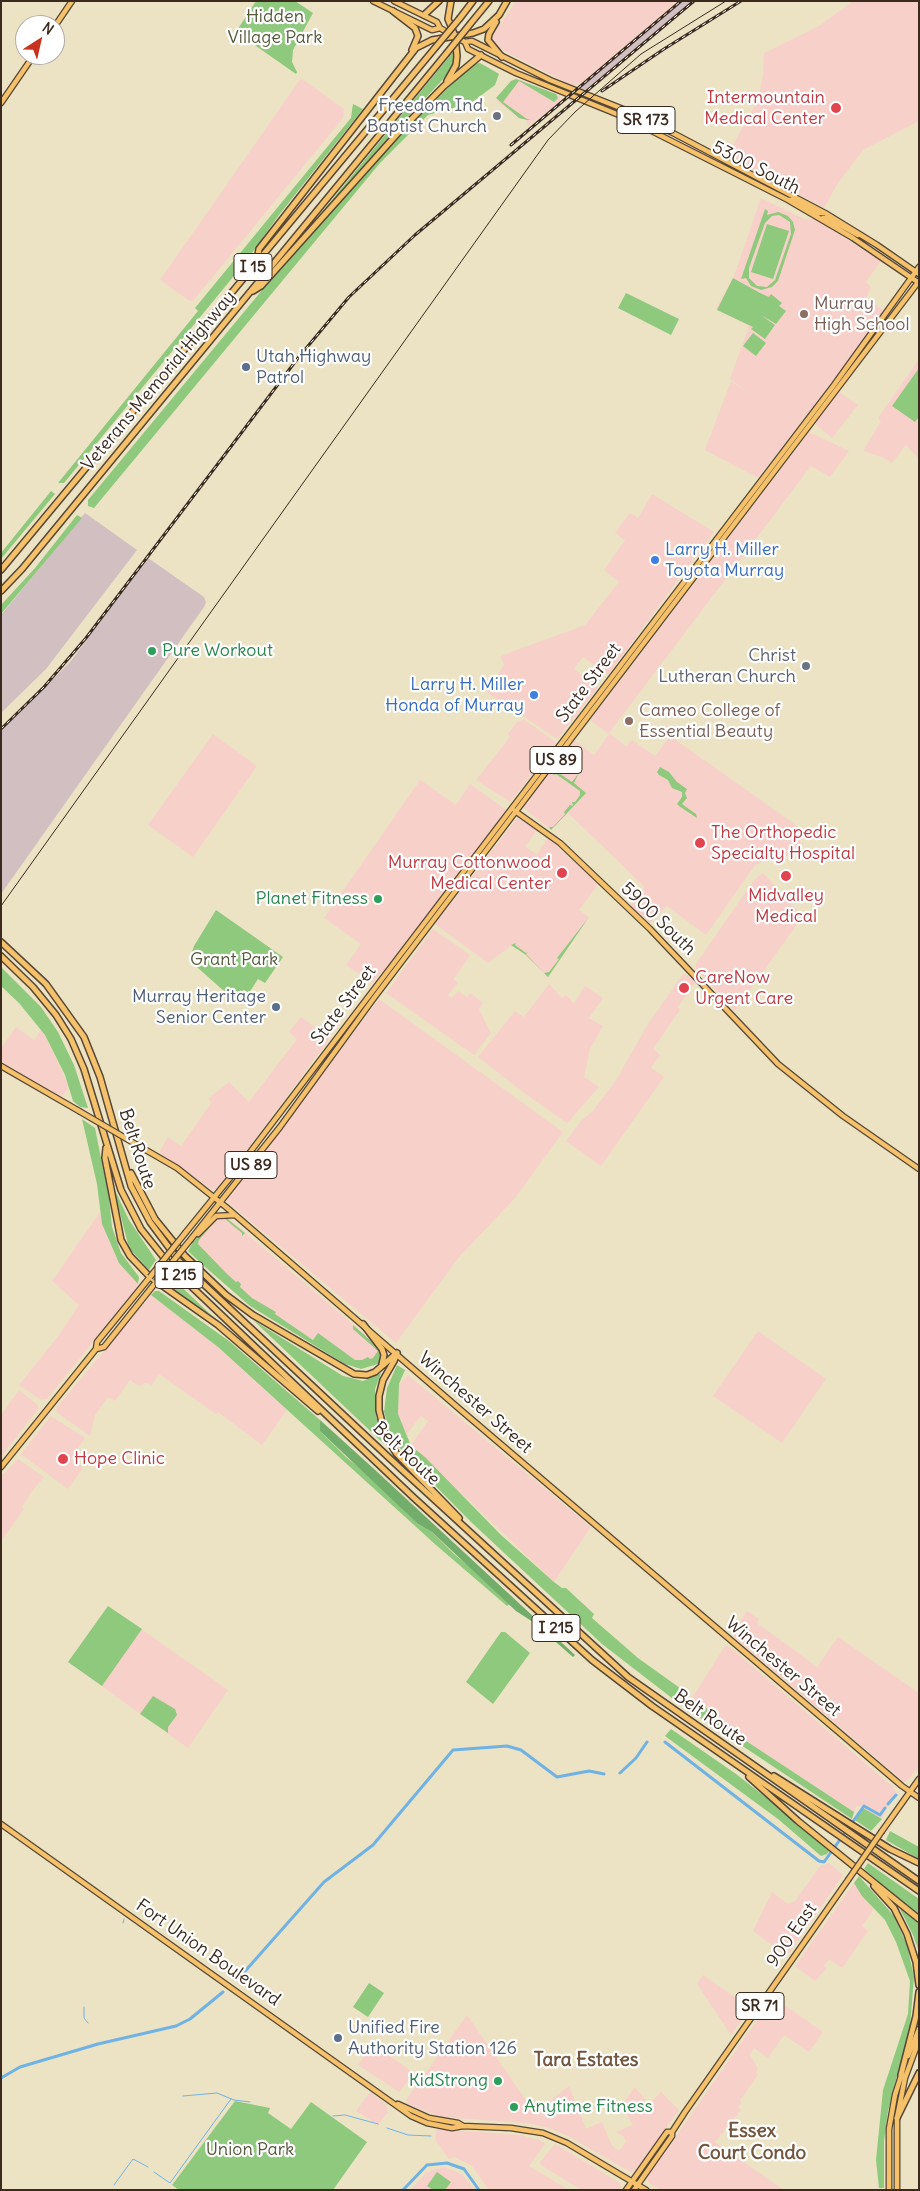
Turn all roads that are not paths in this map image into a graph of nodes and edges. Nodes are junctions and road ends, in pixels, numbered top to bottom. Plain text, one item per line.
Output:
1 (72, 1) edge
2 (373, 1) edge
3 (394, 1) edge
4 (439, 1) edge
5 (451, 1) edge
6 (473, 1) edge
7 (489, 1) edge
8 (507, 1) edge
9 (393, 11) junction
10 (62, 15) edge
11 (499, 15) junction
12 (424, 16) junction
13 (440, 28) junction
14 (454, 36) junction
15 (465, 42) junction
16 (481, 55) junction
17 (502, 57) junction
18 (405, 61) junction
19 (27, 65) edge
20 (444, 86) junction
21 (1, 103) edge
22 (788, 200) junction
23 (825, 213) junction
24 (821, 218) junction
25 (862, 235) junction
26 (256, 263) junction
27 (918, 271) edge
28 (911, 278) junction
29 (918, 282) edge
30 (250, 292) junction
31 (1, 570) edge
32 (1, 591) edge
33 (511, 808) junction
34 (517, 812) junction
35 (1, 938) edge
36 (1, 942) edge
37 (1, 956) edge
38 (36, 972) junction
39 (1, 1066) edge
40 (106, 1145) junction
41 (122, 1154) junction
42 (919, 1169) edge
43 (214, 1198) junction
44 (220, 1203) junction
45 (235, 1215) junction
46 (191, 1239) junction
47 (150, 1277) junction
48 (156, 1282) junction
49 (363, 1324) junction
50 (96, 1349) junction
51 (396, 1353) junction
52 (380, 1367) junction
53 (352, 1439) junction
54 (1, 1467) edge
55 (492, 1552) junction
56 (736, 1753) junction
57 (731, 1761) junction
58 (919, 1778) edge
59 (910, 1792) junction
60 (919, 1798) edge
61 (1, 1824) edge
62 (890, 1849) junction
63 (845, 1858) junction
64 (919, 1863) edge
65 (919, 1867) edge
66 (919, 1881) edge
67 (919, 1891) edge
68 (919, 1920) edge
69 (919, 1985) edge
70 (919, 1992) edge
71 (919, 2029) edge
72 (919, 2040) edge
73 (919, 2073) edge
74 (901, 2075) junction
75 (897, 2118) junction
76 (672, 2132) junction
77 (632, 2182) junction
78 (638, 2185) junction
79 (889, 2189) edge
80 (626, 2190) edge
81 (634, 2190) edge
82 (646, 2190) edge
83 (897, 2190) edge

1 - 10 main road
2 - 9 main road, 5300 South / SR 173
3 - 12 main road, 5300 South / SR 173
4 - 12 highway
5 - 14 highway
6 - 26 highway, Veterans Memorial Highway / I 15, bridge
7 - 30 highway, Veterans Memorial Highway / I 15, bridge
8 - 11 highway
9 - 13 main road, 5300 South / SR 173
9 - 18 highway
11 - 14 highway
11 - 17 highway
12 - 13 main road, 5300 South / SR 173
13 - 14 main road, 5300 South / SR 173
14 - 15 main road, 5300 South / SR 173
14 - 18 highway
14 - 20 highway
15 - 16 main road, 5300 South / SR 173
15 - 17 main road, 5300 South / SR 173
16 - 20 highway
16 - 22 main road, 5300 South / SR 173
17 - 23 main road, 5300 South / SR 173
18 - 26 highway
19 - 21 main road
20 - 30 highway
22 - 23 main road
22 - 24 main road, 5300 South / SR 173
23 - 25 main road, 5300 South / SR 173
24 - 25 main road
24 - 28 main road, 5300 South / SR 173
25 - 27 main road, 5300 South / SR 173
26 - 31 highway, Veterans Memorial Highway / I 15
27 - 28 main road, State Street / US 89
28 - 29 main road, 5300 South / SR 173
28 - 33 main road, State Street / US 89
29 - 34 main road, State Street / US 89
30 - 32 highway, Veterans Memorial Highway / I 15
33 - 34 main road, 5900 South
33 - 43 main road, State Street / US 89
34 - 42 main road, 5900 South
34 - 44 main road, State Street / US 89
35 - 38 highway
36 - 38 highway, Belt Route / I 215
37 - 40 highway, Belt Route / I 215
38 - 41 highway, Belt Route / I 215
39 - 43 main road, Winchester Street, bridge
40 - 47 highway
40 - 53 highway, Belt Route / I 215
41 - 52 highway
41 - 55 highway, Belt Route / I 215
43 - 44 main road, Winchester Street
43 - 47 main road, State Street / US 89, bridge
44 - 45 main road, Winchester Street
44 - 46 main road, State Street / US 89
45 - 46 main road
45 - 49 main road, Winchester Street
46 - 48 main road, State Street / US 89, bridge
47 - 48 highway
47 - 50 main road, State Street / US 89
48 - 50 main road, State Street / US 89
48 - 53 highway
49 - 51 main road, Winchester Street
49 - 52 highway
50 - 54 main road, State Street / US 89
51 - 52 highway
51 - 55 highway
51 - 59 main road, Winchester Street
53 - 57 highway, Belt Route / I 215
55 - 56 highway, Belt Route / I 215
56 - 62 highway
56 - 66 highway, Belt Route / I 215
57 - 63 highway
57 - 67 highway, Belt Route / I 215
58 - 59 main road, 900 East / SR 71
59 - 60 main road, Winchester Street
59 - 76 main road, 900 East / SR 71, bridge
61 - 77 main road, Fort Union Boulevard
62 - 64 highway
62 - 65 highway
63 - 68 highway
63 - 69 highway
70 - 74 highway
71 - 74 main road
72 - 75 main road
73 - 75 highway
74 - 79 main road
75 - 83 main road
76 - 77 main road, 900 East / SR 71
76 - 78 main road, 900 East / SR 71
77 - 78 main road, Fort Union Boulevard
77 - 80 main road, 900 East / SR 71
78 - 81 main road, 900 East / SR 71
78 - 82 main road, Fort Union Boulevard

